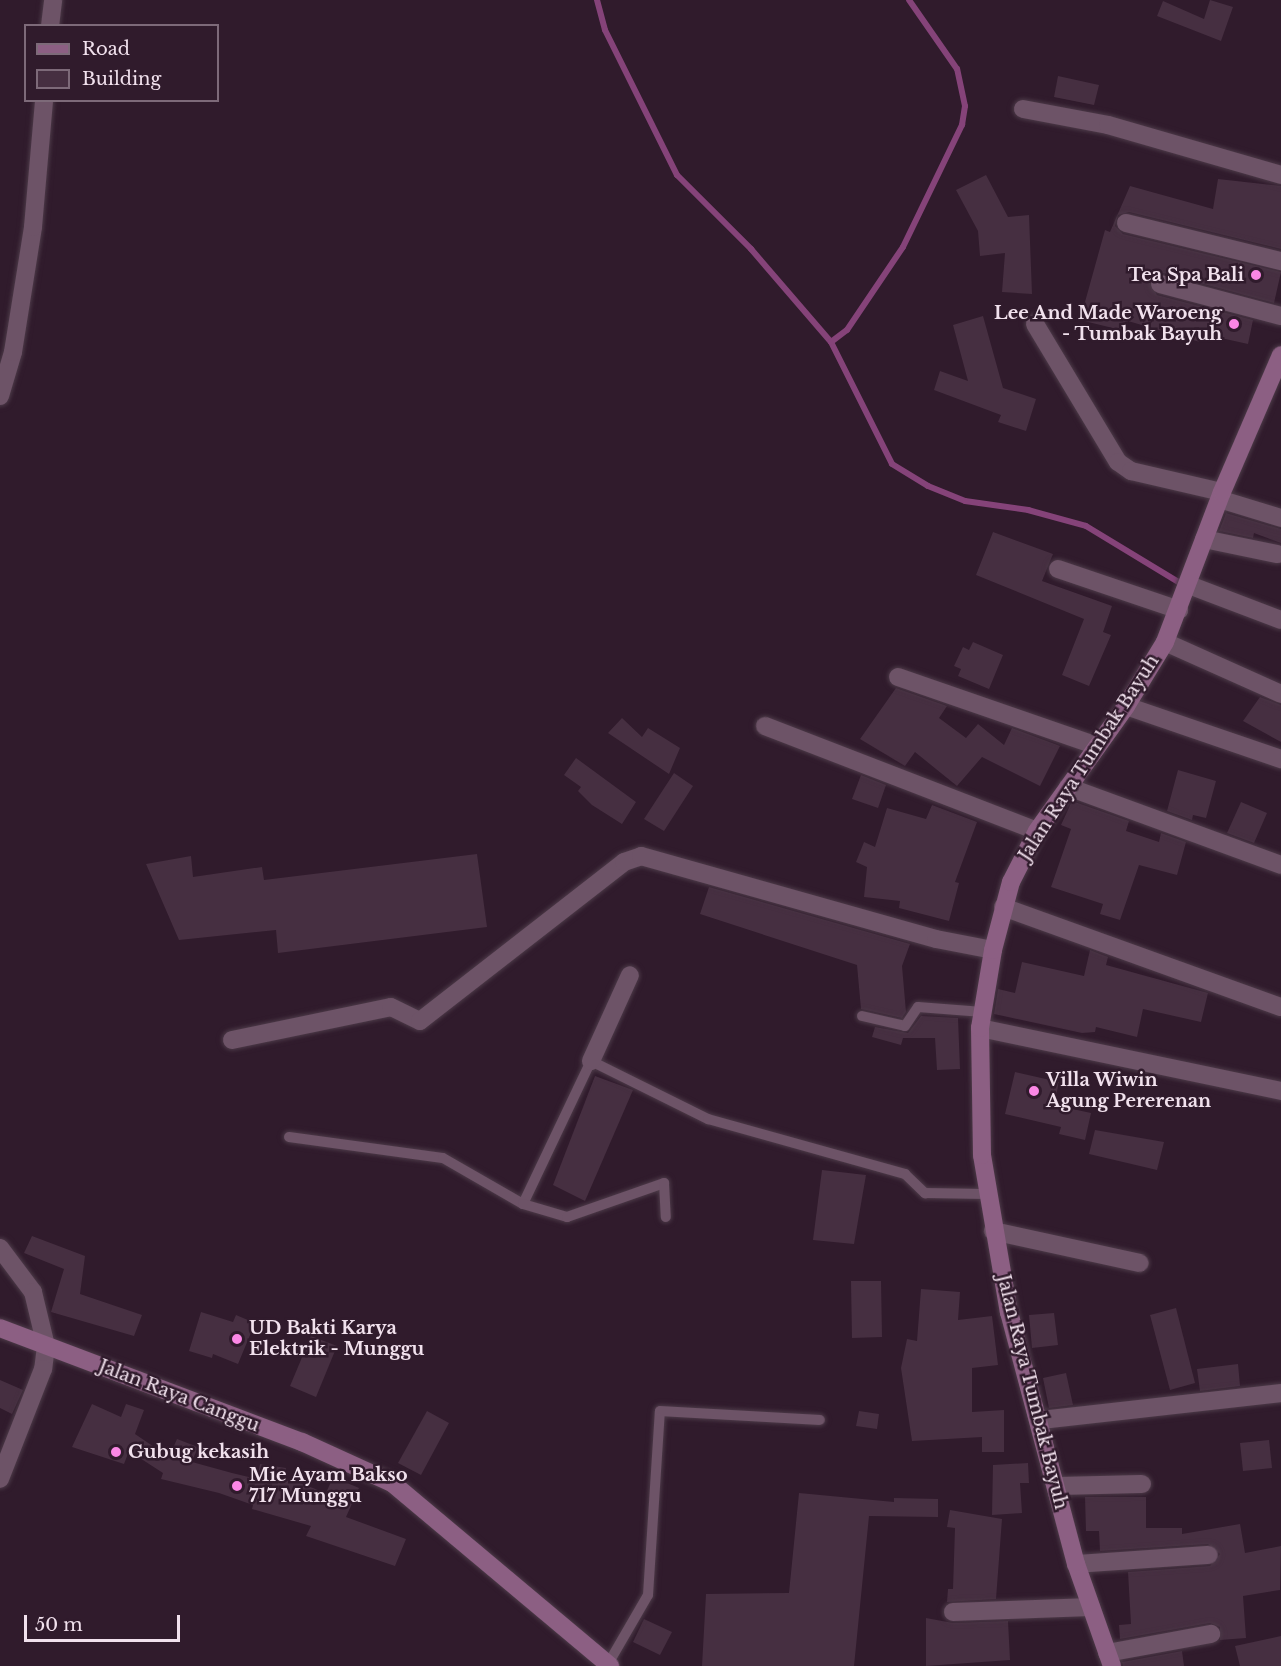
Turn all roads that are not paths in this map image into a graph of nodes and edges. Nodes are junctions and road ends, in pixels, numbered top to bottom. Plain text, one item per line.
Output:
1 (52, 0) edge
2 (50, 24) edge
3 (44, 102) edge
4 (1023, 109) dead end
5 (1281, 175) edge
6 (1126, 223) dead end
7 (1281, 261) edge
8 (1161, 284) dead end
9 (1281, 316) edge
10 (1035, 324) dead end
11 (1281, 356) edge
12 (0, 396) edge
13 (1221, 495) junction
14 (1281, 518) edge
15 (1204, 539) junction
16 (1277, 554) dead end
17 (1058, 569) dead end
18 (1183, 599) junction
19 (1281, 620) edge
20 (1165, 642) junction
21 (898, 677) dead end
22 (1281, 694) edge
23 (1126, 706) junction
24 (765, 726) dead end
25 (1097, 746) junction
26 (1281, 759) edge
27 (1068, 787) junction
28 (1037, 831) junction
29 (1281, 865) edge
30 (1003, 907) junction
31 (993, 950) junction
32 (630, 975) dead end
33 (1281, 1007) edge
34 (862, 1016) dead end
35 (981, 1020) junction
36 (232, 1040) dead end
37 (591, 1061) junction
38 (1281, 1091) edge
39 (289, 1137) dead end
40 (986, 1194) junction
41 (523, 1204) junction
42 (666, 1217) dead end
43 (993, 1231) junction
44 (0, 1248) edge
45 (1140, 1263) dead end
46 (0, 1328) edge
47 (46, 1346) junction
48 (1281, 1394) edge
49 (820, 1420) dead end
50 (1041, 1420) junction
51 (0, 1479) edge
52 (1142, 1484) dead end
53 (1057, 1486) junction
54 (1209, 1555) dead end
55 (1076, 1564) junction
56 (1092, 1607) junction
57 (953, 1612) dead end
58 (1210, 1634) dead end
59 (1109, 1659) edge
60 (609, 1665) edge

1 - 2 street
3 - 12 street
4 - 5 street
6 - 7 street
8 - 9 street
10 - 13 street
11 - 13 street, Jalan Raya Tumbak Bayuh
13 - 14 street
13 - 15 street, Jalan Raya Tumbak Bayuh
15 - 16 street
15 - 18 street, Jalan Raya Tumbak Bayuh
17 - 18 street
18 - 19 street
18 - 20 street, Jalan Raya Tumbak Bayuh
20 - 22 street
20 - 23 street, Jalan Raya Tumbak Bayuh
21 - 25 street
23 - 25 street, Jalan Raya Tumbak Bayuh
23 - 26 street
24 - 28 street
25 - 27 street, Jalan Raya Tumbak Bayuh
27 - 28 street, Jalan Raya Tumbak Bayuh
27 - 29 street
28 - 30 street, Jalan Raya Tumbak Bayuh
30 - 31 street, Jalan Raya Tumbak Bayuh
30 - 33 street
31 - 35 street, Jalan Raya Tumbak Bayuh
31 - 36 street
32 - 37 street
34 - 35 lane
35 - 38 street
35 - 40 street, Jalan Raya Tumbak Bayuh
37 - 40 lane
37 - 41 lane
39 - 41 lane
40 - 43 street, Jalan Raya Tumbak Bayuh
41 - 42 lane
43 - 45 street
43 - 50 street, Jalan Raya Tumbak Bayuh
44 - 47 street
46 - 47 street, Jalan Raya Canggu
47 - 51 street
47 - 60 street, Jalan Raya Canggu
48 - 50 street
49 - 60 lane
50 - 53 street, Jalan Raya Tumbak Bayuh
52 - 53 street
53 - 55 street, Jalan Raya Tumbak Bayuh
54 - 55 street
55 - 56 street, Jalan Raya Tumbak Bayuh
56 - 57 street
56 - 59 street, Jalan Raya Tumbak Bayuh
58 - 59 street

